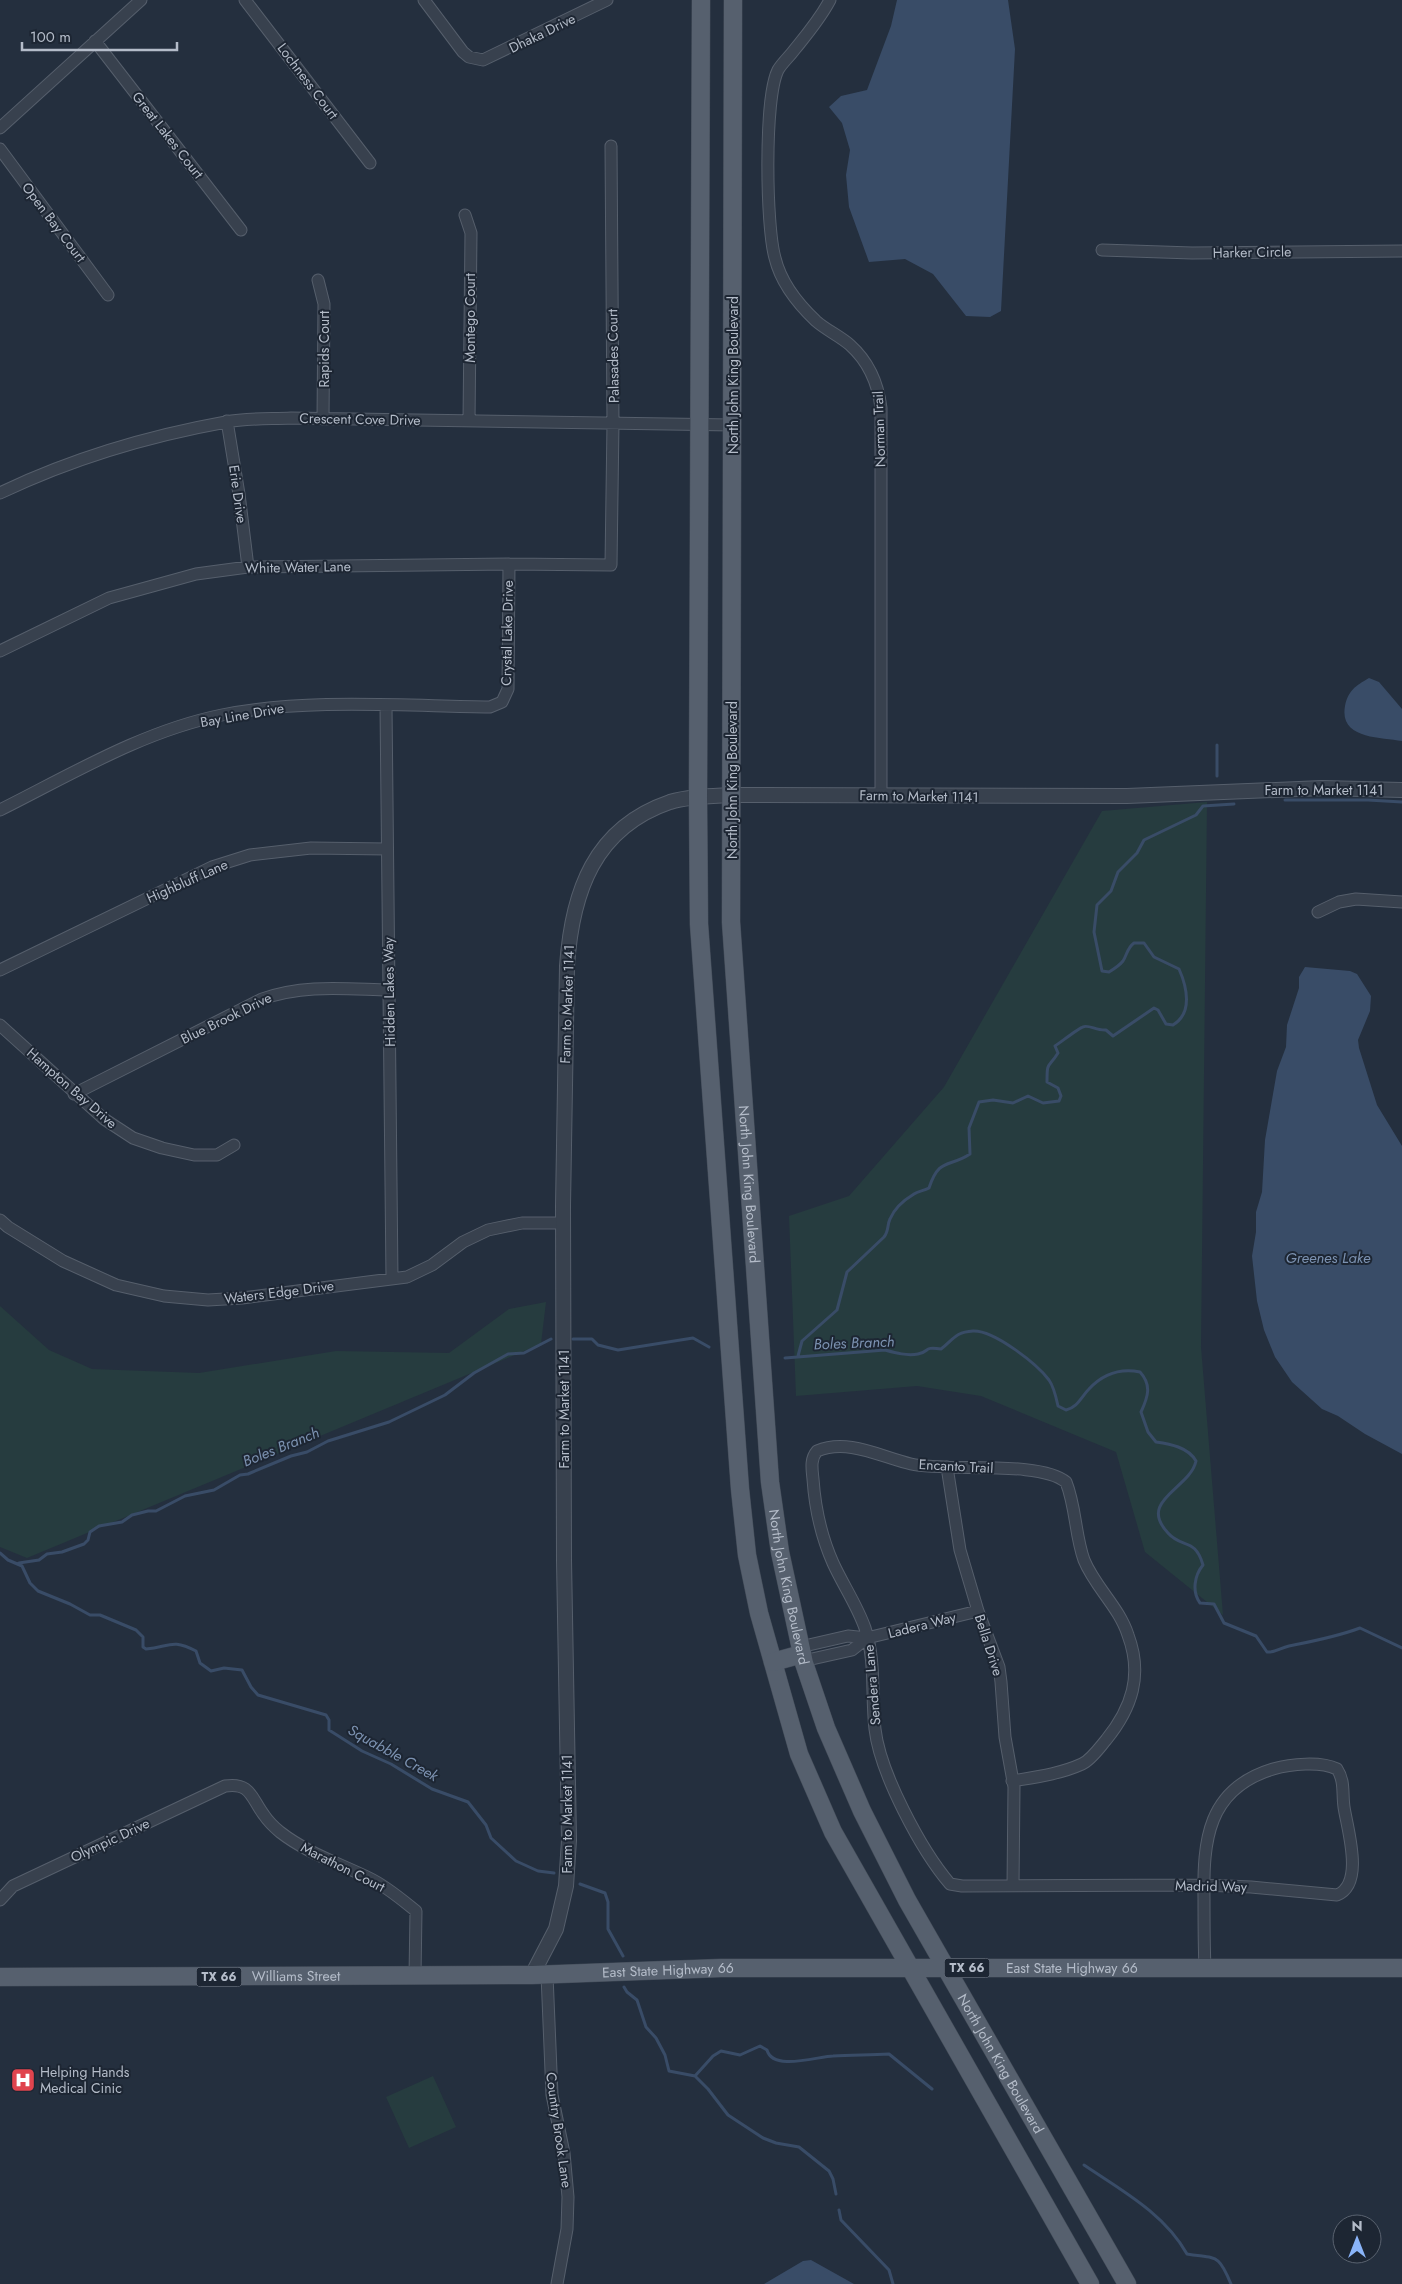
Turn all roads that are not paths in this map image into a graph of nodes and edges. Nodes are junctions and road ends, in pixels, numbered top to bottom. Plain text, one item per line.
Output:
1 (141, 0) edge
2 (246, 0) edge
3 (424, 0) edge
4 (607, 0) edge
5 (701, 0) edge
6 (734, 0) edge
7 (830, 0) edge
8 (96, 41) junction
9 (0, 128) edge
10 (611, 146) dead end
11 (0, 149) edge
12 (370, 163) dead end
13 (465, 215) dead end
14 (241, 230) dead end
15 (1102, 250) dead end
16 (1402, 251) edge
17 (318, 280) dead end
18 (108, 295) dead end
19 (323, 419) junction
20 (227, 421) junction
21 (470, 421) junction
22 (613, 423) junction
23 (700, 424) junction
24 (732, 425) junction
25 (0, 493) edge
26 (509, 564) junction
27 (611, 565) joint
28 (248, 567) junction
29 (0, 651) edge
30 (502, 702) joint
31 (386, 706) junction
32 (1402, 790) edge
33 (731, 794) junction
34 (881, 796) junction
35 (698, 798) junction
36 (0, 810) edge
37 (387, 849) junction
38 (1402, 902) edge
39 (1318, 912) dead end
40 (0, 970) edge
41 (389, 990) junction
42 (0, 1025) edge
43 (74, 1094) junction
44 (234, 1145) dead end
45 (0, 1220) edge
46 (563, 1223) junction
47 (754, 1262) junction
48 (724, 1264) junction
49 (392, 1278) junction
50 (817, 1450) joint
51 (947, 1467) junction
52 (978, 1611) junction
53 (867, 1638) junction
54 (802, 1654) junction
55 (773, 1662) junction
56 (1012, 1781) junction
57 (224, 1786) joint
58 (950, 1884) joint
59 (1013, 1886) junction
60 (1204, 1886) junction
61 (0, 1900) edge
62 (910, 1968) junction
63 (947, 1968) junction
64 (1205, 1968) junction
65 (1402, 1968) edge
66 (540, 1975) junction
67 (415, 1976) junction
68 (0, 1977) edge
69 (557, 2284) edge
70 (1090, 2284) edge
71 (1127, 2284) edge

1 - 8 street
2 - 12 street, Lochness Court
3 - 4 street, Dhaka Drive
5 - 23 main road
6 - 24 main road, North John King Boulevard
7 - 34 street, Norman Trail
8 - 9 street
8 - 14 street, Great Lakes Court
10 - 22 street, Palasades Court
11 - 18 street, Open Bay Court
13 - 21 street, Montego Court
15 - 16 street, Harker Circle
17 - 19 street, Rapids Court
19 - 20 street, Crescent Cove Drive
19 - 21 street, Crescent Cove Drive
20 - 25 street, Crescent Cove Drive
20 - 28 street, Erie Drive
21 - 22 street, Crescent Cove Drive
22 - 23 street, Crescent Cove Drive
22 - 27 street, Palasades Court
23 - 24 street, Crescent Cove Drive
23 - 35 main road
24 - 33 main road, North John King Boulevard
26 - 27 street, White Water Lane
26 - 28 street, White Water Lane
26 - 30 street, Crystal Lake Drive
28 - 29 street, White Water Lane
30 - 31 street, Bay Line Drive
31 - 36 street, Bay Line Drive
31 - 37 street, Hidden Lakes Way
32 - 34 street, Farm to Market 1141
33 - 34 street, Farm to Market 1141
33 - 35 street, Farm to Market 1141
33 - 47 main road, North John King Boulevard
35 - 46 street, Farm to Market 1141
35 - 48 main road
37 - 40 street, Highbluff Lane
37 - 41 street, Hidden Lakes Way
38 - 39 street
41 - 43 street, Blue Brook Drive
41 - 49 street, Hidden Lakes Way
42 - 43 street, Hampton Bay Drive
43 - 44 street, Hampton Bay Drive
45 - 49 street, Waters Edge Drive
46 - 49 street, Waters Edge Drive
46 - 66 street, Farm to Market 1141
47 - 48 main road
47 - 54 main road, North John King Boulevard
48 - 55 main road
50 - 51 street, Encanto Trail
50 - 53 street, Sendera Lane
51 - 52 street, Bella Drive
51 - 56 street, Encanto Trail
52 - 53 street, Ladera Way
52 - 56 street, Bella Drive
53 - 54 street, Ladera Way
53 - 58 street, Sendera Lane
54 - 55 main road
54 - 63 main road, North John King Boulevard
55 - 62 main road
56 - 59 street, Bella Drive
57 - 61 street, Olympic Drive
57 - 67 street, Marathon Court
58 - 59 street, Madrid Way
59 - 60 street, Madrid Way
60 - 60 street, Madrid Way
60 - 64 street
62 - 63 main road, East State Highway 66 / TX 66
62 - 66 main road, East State Highway 66 / TX 66
62 - 70 main road
63 - 64 main road, East State Highway 66 / TX 66
63 - 71 main road, North John King Boulevard
64 - 65 main road, East State Highway 66 / TX 66
66 - 67 main road, Williams Street / TX 66
66 - 69 street, Country Brook Lane
67 - 68 main road, Williams Street / TX 66

